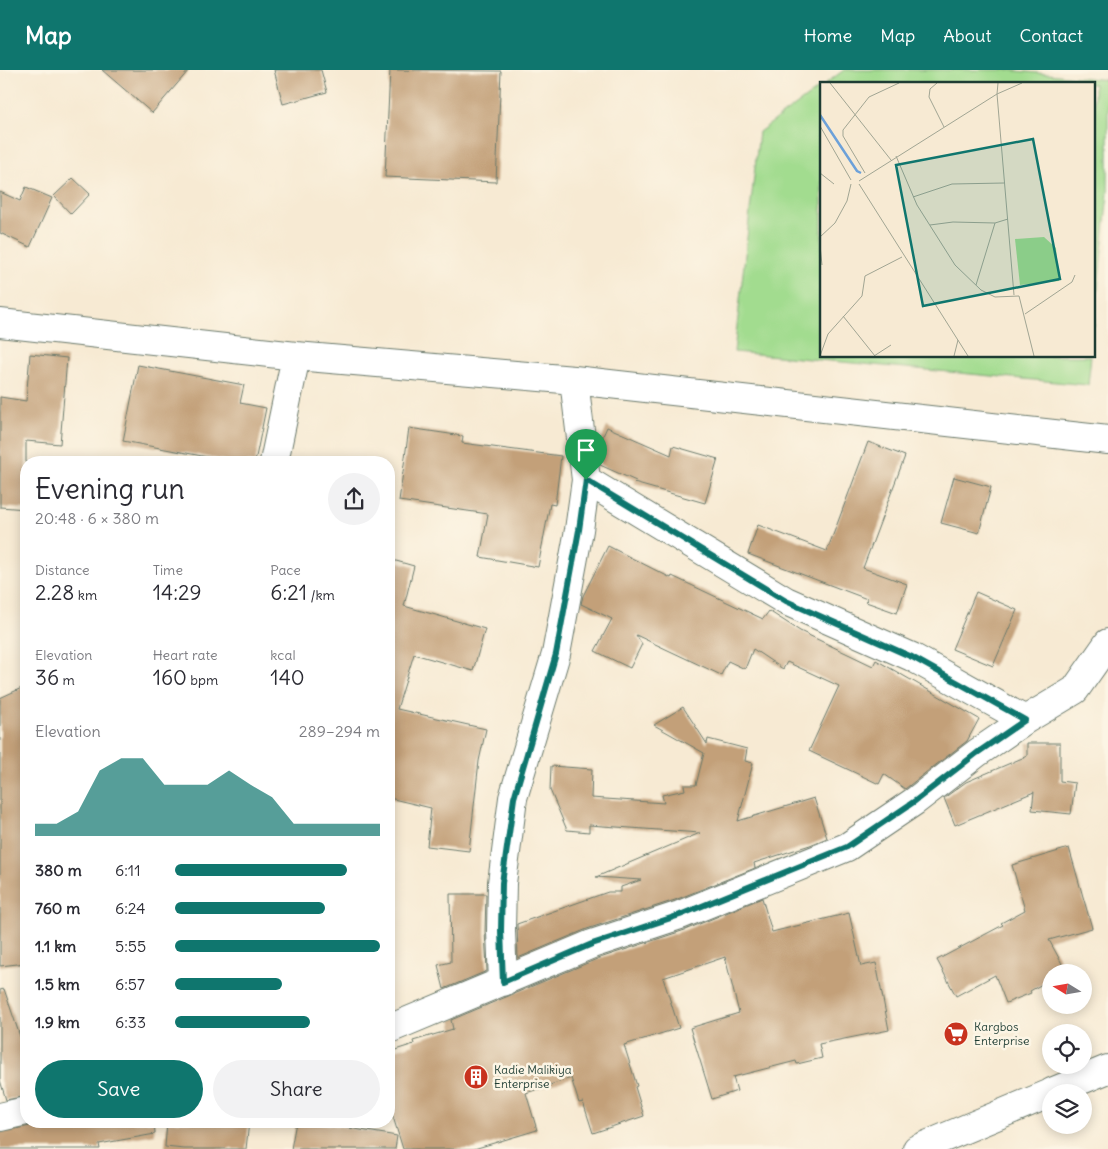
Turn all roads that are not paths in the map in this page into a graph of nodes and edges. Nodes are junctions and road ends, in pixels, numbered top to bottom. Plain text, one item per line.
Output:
1 (0, 323) edge
2 (296, 356) junction
3 (574, 380) junction
4 (1108, 440) edge
5 (275, 456) edge
6 (586, 480) junction
7 (1108, 643) edge
8 (1025, 720) junction
9 (503, 982) junction
10 (395, 1027) edge
11 (1108, 1069) edge
12 (1073, 1084) edge
13 (1042, 1097) edge
14 (20, 1112) edge
15 (0, 1117) edge
16 (917, 1149) edge

1 - 2 main road
2 - 3 main road
2 - 5 main road
3 - 4 main road
3 - 6 main road
6 - 8 main road
6 - 9 main road
7 - 8 main road
8 - 9 main road
9 - 10 main road
11 - 12 main road
13 - 16 main road
14 - 15 main road

